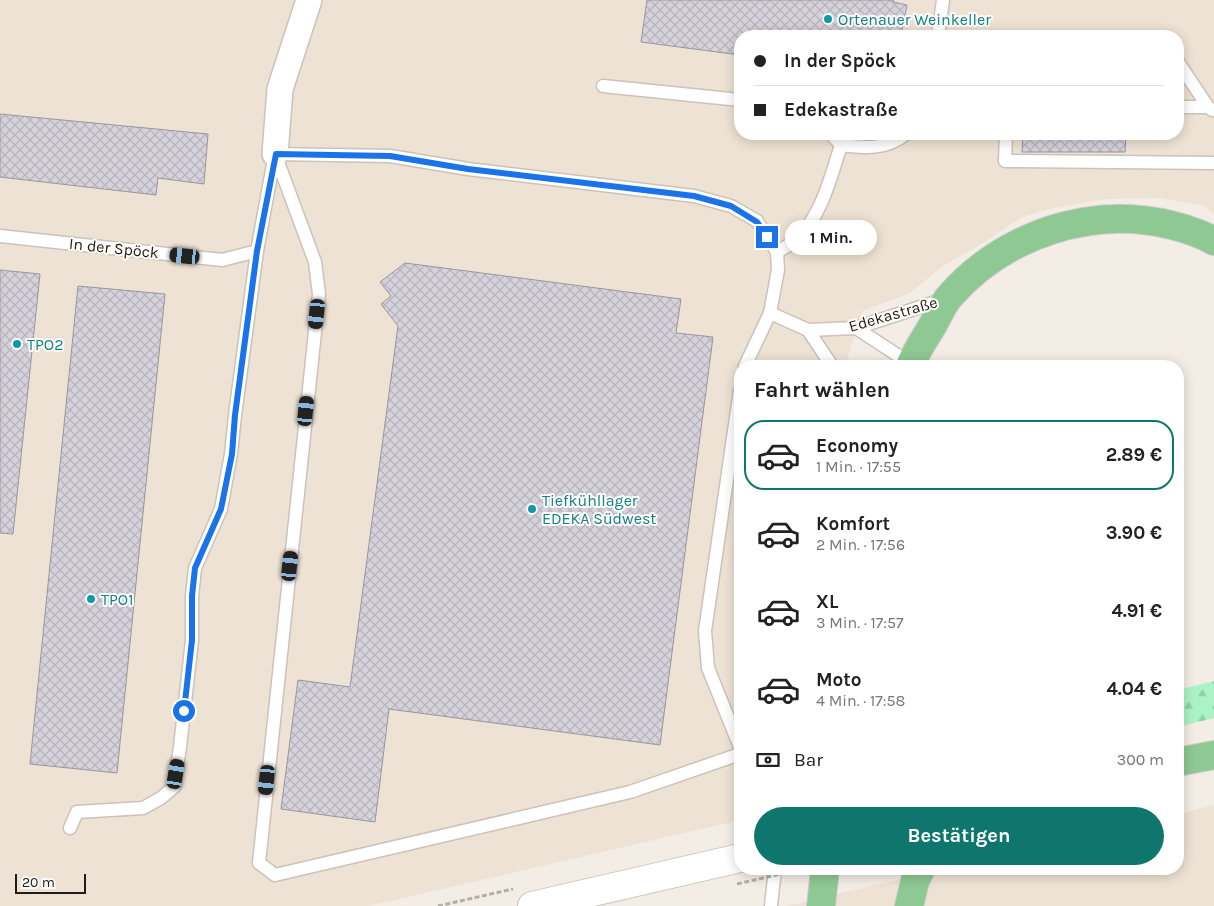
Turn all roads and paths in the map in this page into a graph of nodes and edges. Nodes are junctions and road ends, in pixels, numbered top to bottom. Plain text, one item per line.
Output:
1 (309, 0) edge
2 (943, 0) edge
3 (939, 30) edge
4 (1184, 71) edge
5 (603, 86) dead end
6 (734, 99) edge
7 (1184, 107) edge
8 (1211, 109) edge
9 (837, 140) edge
10 (897, 140) edge
11 (1006, 140) edge
12 (841, 144) junction
13 (276, 154) junction
14 (1214, 163) edge
15 (0, 236) edge
16 (1214, 241) edge
17 (257, 251) junction
18 (777, 252) junction
19 (948, 298) junction
20 (770, 313) junction
21 (856, 328) junction
22 (808, 330) junction
23 (748, 360) edge
24 (828, 360) edge
25 (903, 360) edge
26 (913, 360) edge
27 (734, 431) edge
28 (734, 732) edge
29 (1214, 754) edge
30 (734, 756) edge
31 (1184, 761) edge
32 (70, 828) dead end
33 (734, 868) edge
34 (774, 875) edge
35 (824, 875) edge
36 (918, 875) edge
37 (532, 906) edge
38 (771, 906) edge
39 (821, 906) edge
40 (909, 906) edge

1 - 13 street
2 - 3 lane
4 - 8 lane
5 - 6 lane
7 - 8 lane
9 - 12 lane
10 - 12 lane
11 - 14 lane
12 - 18 lane
13 - 17 lane
13 - 18 lane
13 - 30 lane
15 - 17 lane, In der Spöck
16 - 19 main road
17 - 32 lane
18 - 20 lane
19 - 21 lane, Edekastraße
19 - 26 main road
20 - 22 lane, Edekastraße
20 - 23 lane
21 - 22 lane, Edekastraße
21 - 25 lane
22 - 24 lane
27 - 28 lane
29 - 31 main road
33 - 37 street
34 - 38 lane
35 - 39 main road
36 - 40 main road

